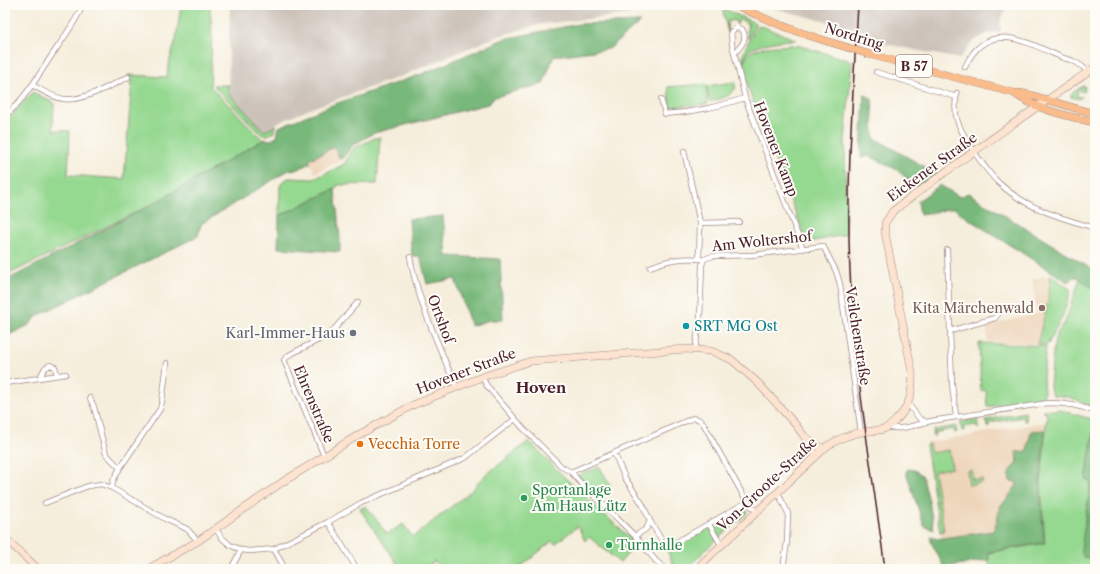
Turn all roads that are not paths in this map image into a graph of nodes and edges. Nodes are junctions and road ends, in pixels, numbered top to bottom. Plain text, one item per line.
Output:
1 (83, 5) edge
2 (736, 5) edge
3 (734, 54) junction
4 (965, 67) dead end
5 (1095, 67) edge
6 (876, 72) dead end
7 (1088, 72) junction
8 (128, 77) dead end
9 (32, 85) junction
10 (1014, 93) junction
11 (745, 98) junction
12 (661, 99) dead end
13 (1048, 100) junction
14 (1037, 107) junction
15 (1095, 114) edge
16 (5, 116) edge
17 (1095, 124) edge
18 (684, 151) dead end
19 (974, 152) junction
20 (738, 222) dead end
21 (700, 223) junction
22 (1095, 228) edge
23 (823, 246) joint
24 (803, 249) junction
25 (947, 250) dead end
26 (410, 257) dead end
27 (701, 259) junction
28 (650, 267) dead end
29 (358, 302) dead end
30 (1002, 309) dead end
31 (950, 331) junction
32 (695, 349) junction
33 (167, 363) dead end
34 (66, 374) dead end
35 (57, 375) junction
36 (40, 377) junction
37 (482, 377) junction
38 (5, 383) edge
39 (456, 387) junction
40 (90, 398) dead end
41 (908, 404) junction
42 (1095, 412) edge
43 (956, 416) junction
44 (515, 419) junction
45 (926, 422) junction
46 (888, 427) junction
47 (861, 432) junction
48 (804, 436) junction
49 (823, 449) junction
50 (614, 453) junction
51 (816, 455) junction
52 (324, 456) junction
53 (120, 468) junction
54 (571, 472) junction
55 (112, 488) junction
56 (778, 493) junction
57 (747, 502) junction
58 (45, 503) dead end
59 (757, 512) junction
60 (650, 521) junction
61 (328, 522) junction
62 (709, 524) junction
63 (216, 529) junction
64 (635, 536) junction
65 (5, 538) edge
66 (661, 539) dead end
67 (198, 541) junction
68 (673, 544) dead end
69 (721, 545) junction
70 (274, 549) junction
71 (241, 550) junction
72 (36, 567) edge
73 (43, 569) edge
74 (151, 569) edge
75 (231, 569) edge
76 (285, 569) edge
77 (357, 569) edge
78 (666, 569) edge
79 (696, 569) edge
80 (783, 569) edge

1 - 9 street
2 - 10 main road, Nordring / B 57, bridge
3 - 3 street, Hovener Kamp
3 - 11 street, Hovener Kamp
4 - 7 street
5 - 7 street, Eickener Straße
6 - 19 street
7 - 13 street, Eickener Straße
8 - 9 street
9 - 16 street
10 - 13 main road, Nordring / B 57
10 - 14 main road, Nordring / B 57
11 - 12 street
11 - 24 street, Hovener Kamp
13 - 14 street, Eickener Straße
13 - 15 main road, B 57
14 - 17 main road, B 57
14 - 19 street, Eickener Straße
18 - 21 street
19 - 22 street
19 - 41 street, Eickener Straße
20 - 21 street
21 - 27 street
23 - 24 street, Am Woltershof
23 - 47 street, Veilchenstraße
24 - 27 street, Am Woltershof
25 - 31 street
26 - 39 street, Ortshof
27 - 28 street, Am Woltershof
27 - 32 street, Am Woltershof
29 - 52 street, Ehrenstraße
30 - 31 street
31 - 43 street
32 - 37 street, Hovener Straße
32 - 48 street, Hovener Straße
33 - 53 street
34 - 35 street
35 - 36 street
35 - 36 street
36 - 38 street
37 - 39 street, Hovener Straße
37 - 44 street
39 - 52 street, Hovener Straße
40 - 53 street
41 - 45 street
41 - 46 street, Eickener Straße
42 - 43 street
43 - 45 street
44 - 54 street
44 - 61 street
45 - 46 street
46 - 47 street, Von-Groote-Straße
47 - 49 street, Von-Groote-Straße
48 - 49 street, Hovener Straße
48 - 51 street, Hovener Straße
49 - 51 street, Von-Groote-Straße
50 - 54 street
50 - 57 street
50 - 60 street
51 - 56 street, Von-Groote-Straße
52 - 63 street, Hovener Straße
53 - 55 street
54 - 64 street
55 - 58 street
55 - 67 street
56 - 59 street, Von-Groote-Straße
56 - 80 street
57 - 59 street
57 - 62 street
59 - 69 street, Von-Groote-Straße
60 - 64 street
60 - 66 street
61 - 70 street
61 - 77 street
62 - 68 street
62 - 69 street
63 - 67 street, Hovener Straße
63 - 71 street
64 - 78 street
65 - 72 street
67 - 74 street, Hovener Straße
69 - 79 street, Von-Groote-Straße
70 - 71 street
70 - 76 street
71 - 75 street
72 - 73 street

